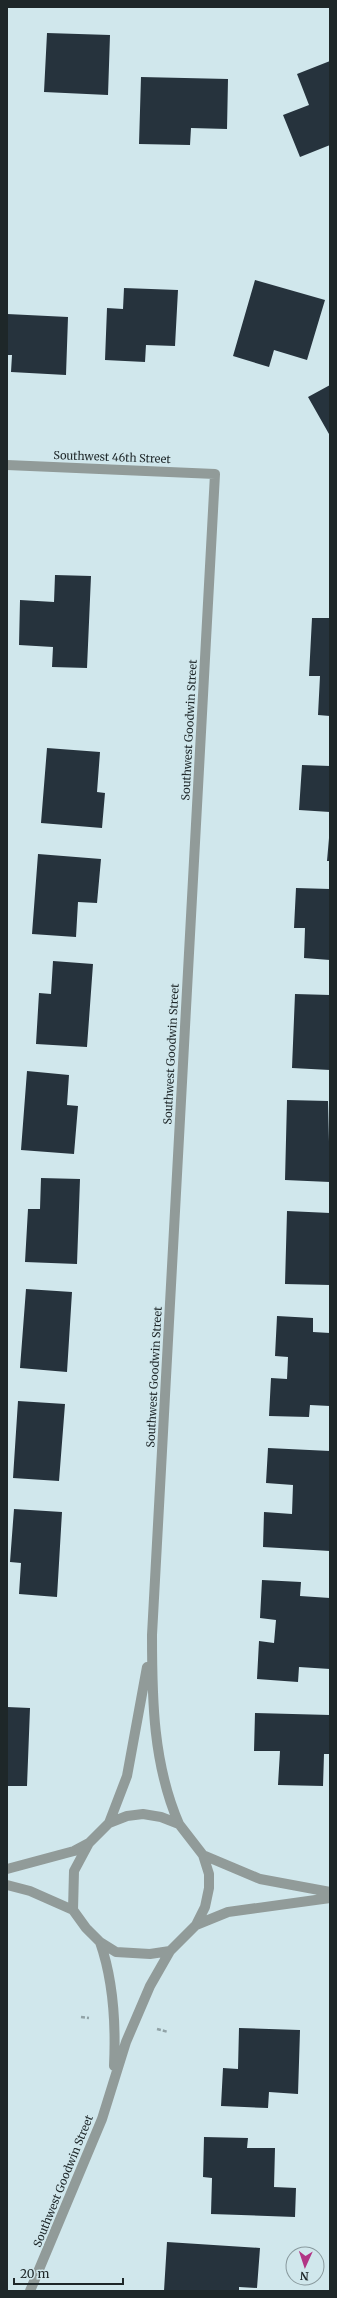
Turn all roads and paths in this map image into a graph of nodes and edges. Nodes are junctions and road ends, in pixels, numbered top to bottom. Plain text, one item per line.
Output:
1 (7, 465) edge
2 (215, 474) joint
3 (152, 1635) junction
4 (109, 1823) junction
5 (179, 1824) junction
6 (89, 1843) junction
7 (203, 1855) junction
8 (7, 1869) edge
9 (7, 1885) edge
10 (330, 1892) edge
11 (330, 1898) edge
12 (73, 1910) junction
13 (196, 1925) junction
14 (100, 1942) junction
15 (170, 1950) junction
16 (113, 2079) junction
17 (30, 2291) edge

1 - 2 street, Southwest 46th Street
2 - 3 street, Southwest Goodwin Street
3 - 4 street, Southwest Goodwin Street
3 - 5 street, Southwest Goodwin Street
4 - 5 street
4 - 6 street
5 - 7 street
6 - 8 street
6 - 12 street
7 - 10 street
7 - 13 street
9 - 12 street
11 - 13 street
12 - 14 street
13 - 15 street
14 - 15 street
14 - 16 street, Southwest Goodwin Street
15 - 16 street, Southwest Goodwin Street
16 - 17 street, Southwest Goodwin Street

